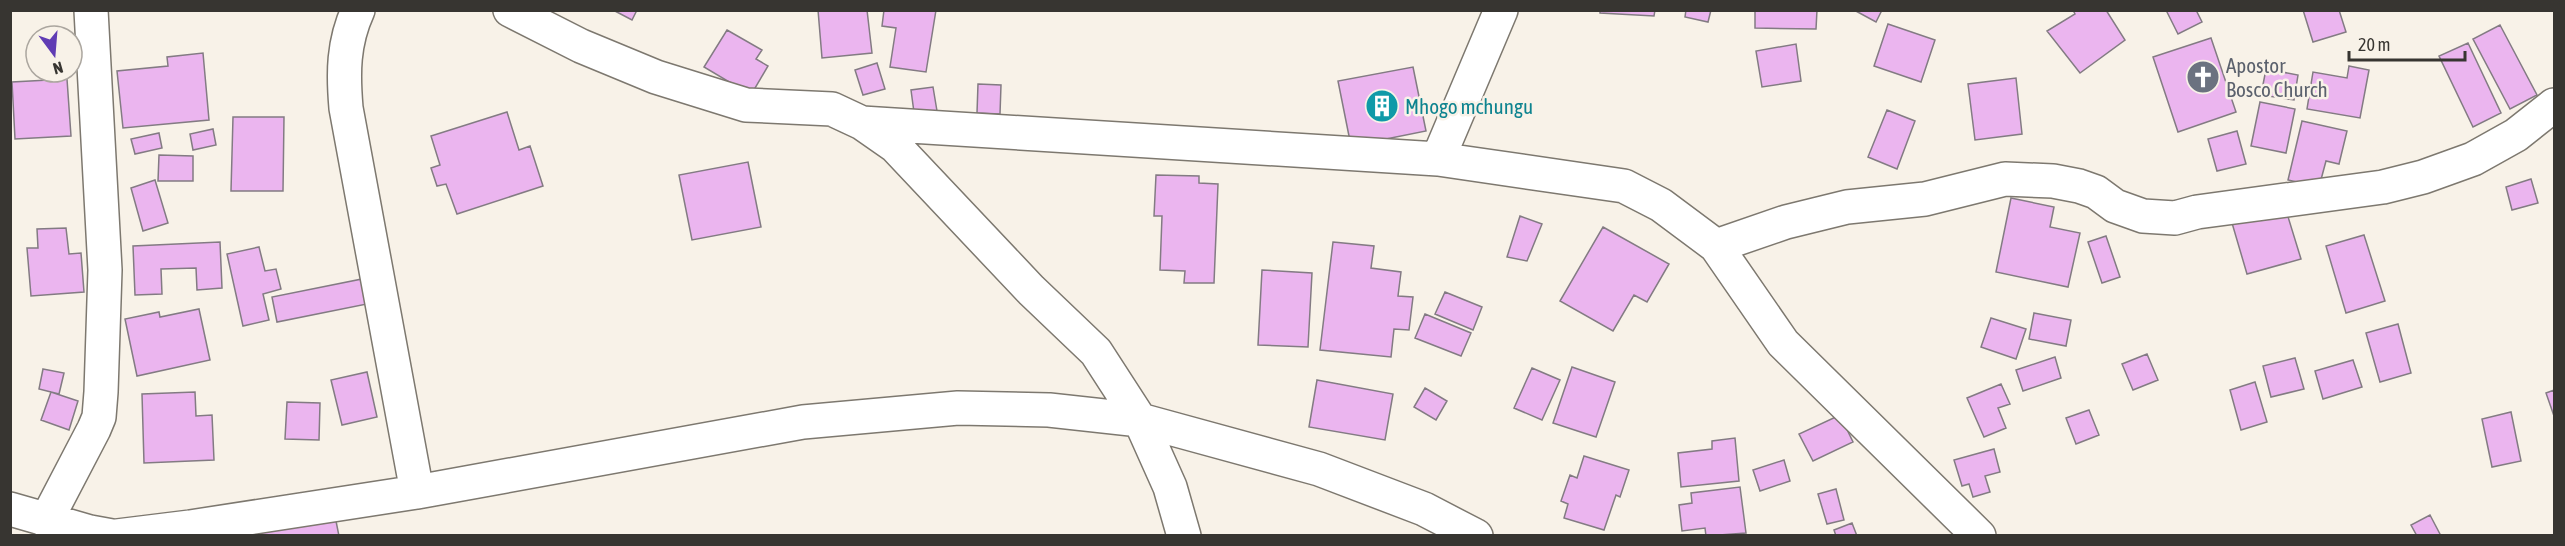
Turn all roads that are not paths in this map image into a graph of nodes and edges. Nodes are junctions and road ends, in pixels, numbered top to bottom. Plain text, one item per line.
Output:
1 (91, 10) edge
2 (358, 10) edge
3 (510, 10) edge
4 (1501, 10) edge
5 (2554, 105) edge
6 (862, 123) junction
7 (1438, 159) junction
8 (1716, 246) junction
9 (1140, 420) junction
10 (417, 492) junction
11 (10, 509) edge
12 (46, 521) junction
13 (112, 536) edge
14 (117, 536) edge
15 (1184, 536) edge
16 (1476, 536) edge
17 (1980, 536) edge

1 - 12 street
2 - 10 street
3 - 6 street
4 - 7 street
5 - 8 street
6 - 7 street
6 - 9 street
7 - 8 street
8 - 17 street
9 - 10 street
9 - 15 street
9 - 16 street
10 - 14 street
11 - 12 street
12 - 13 street

